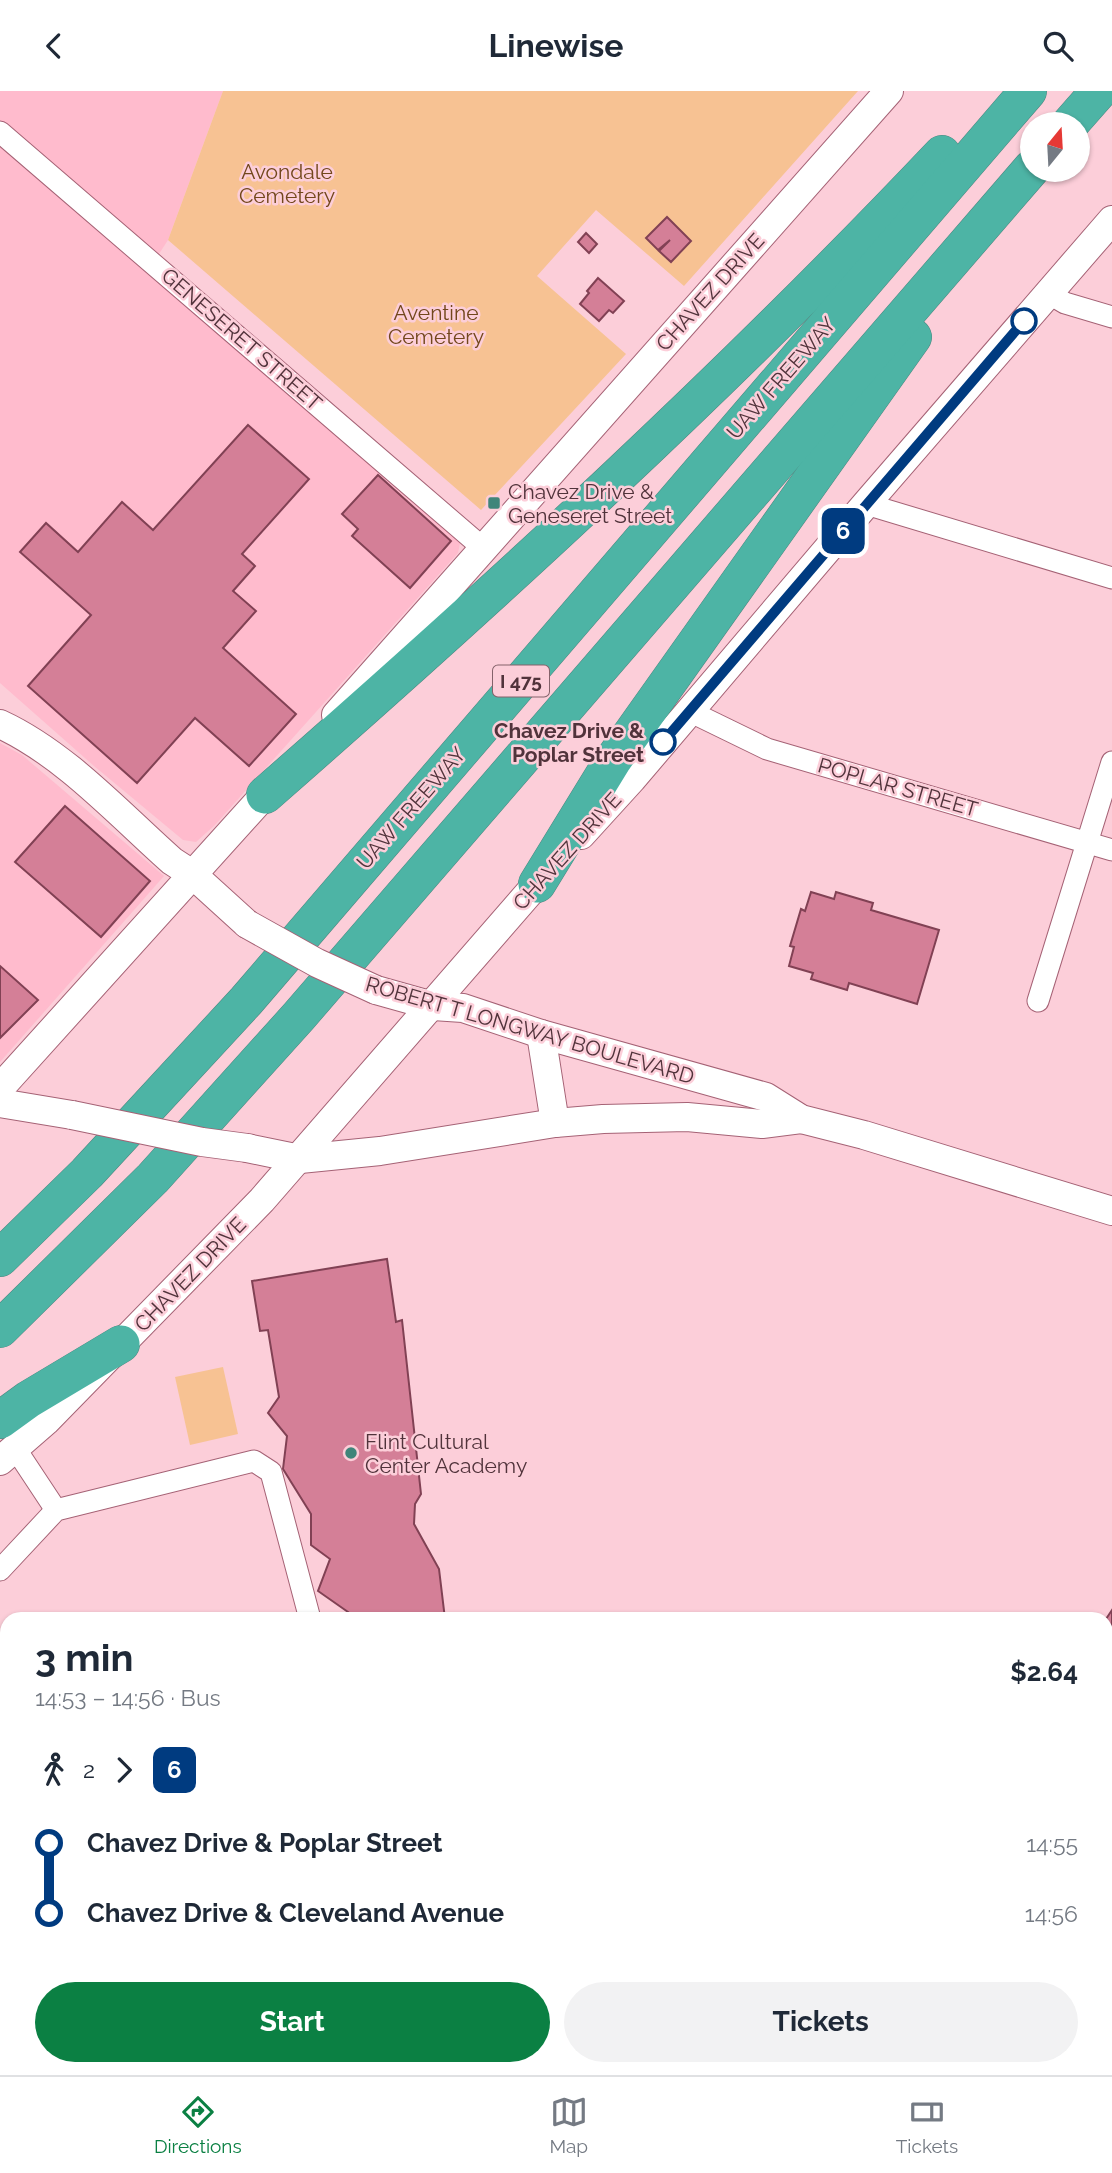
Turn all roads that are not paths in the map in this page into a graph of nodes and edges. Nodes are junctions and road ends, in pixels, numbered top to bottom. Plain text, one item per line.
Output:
1 (889, 91) edge
2 (1004, 91) edge
3 (1028, 91) edge
4 (1099, 91) edge
5 (1081, 112) edge
6 (0, 132) edge
7 (1020, 182) edge
8 (993, 213) junction
9 (1112, 220) edge
10 (1048, 293) junction
11 (1112, 317) edge
12 (866, 503) junction
13 (483, 548) junction
14 (1112, 578) edge
15 (690, 711) junction
16 (0, 724) edge
17 (1112, 762) edge
18 (265, 795) junction
19 (1087, 842) junction
20 (1112, 850) edge
21 (192, 874) junction
22 (537, 884) junction
23 (1038, 1001) dead end
24 (433, 1006) junction
25 (541, 1034) junction
26 (0, 1088) edge
27 (0, 1103) edge
28 (802, 1119) junction
29 (555, 1123) junction
30 (300, 1159) junction
31 (1112, 1211) edge
32 (0, 1258) edge
33 (0, 1329) edge
34 (121, 1344) joint
35 (5, 1443) edge
36 (56, 1510) junction
37 (0, 1570) edge
38 (308, 1612) edge

1 - 13 main road, CHAVEZ DRIVE
2 - 18 highway
3 - 32 highway, UAW FREEWAY / I 475
4 - 5 highway
6 - 13 street, GENESERET STREET
7 - 8 highway, I 475
8 - 22 highway
8 - 33 highway, I 475
9 - 10 main road, CHAVEZ DRIVE
10 - 11 street
10 - 12 main road, CHAVEZ DRIVE
12 - 14 street
12 - 15 main road, CHAVEZ DRIVE
13 - 18 main road, CHAVEZ DRIVE
15 - 19 street, POPLAR STREET
15 - 22 main road, CHAVEZ DRIVE
16 - 21 main road, ROBERT T LONGWAY BOULEVARD
17 - 19 street
18 - 21 main road, CHAVEZ DRIVE
19 - 20 street, POPLAR STREET
19 - 23 street
21 - 24 main road, ROBERT T LONGWAY BOULEVARD, bridge
21 - 26 main road, CHAVEZ DRIVE
22 - 24 main road, CHAVEZ DRIVE
24 - 25 main road, ROBERT T LONGWAY BOULEVARD
24 - 30 main road, CHAVEZ DRIVE
25 - 28 main road, ROBERT T LONGWAY BOULEVARD
25 - 29 main road
27 - 30 main road, ROBERT T LONGWAY BOULEVARD, bridge
28 - 29 main road, ROBERT T LONGWAY BOULEVARD
28 - 31 main road, ROBERT T LONGWAY BOULEVARD
29 - 30 main road, ROBERT T LONGWAY BOULEVARD
30 - 34 main road, CHAVEZ DRIVE
34 - 35 highway
35 - 36 street
36 - 37 street
36 - 38 street

